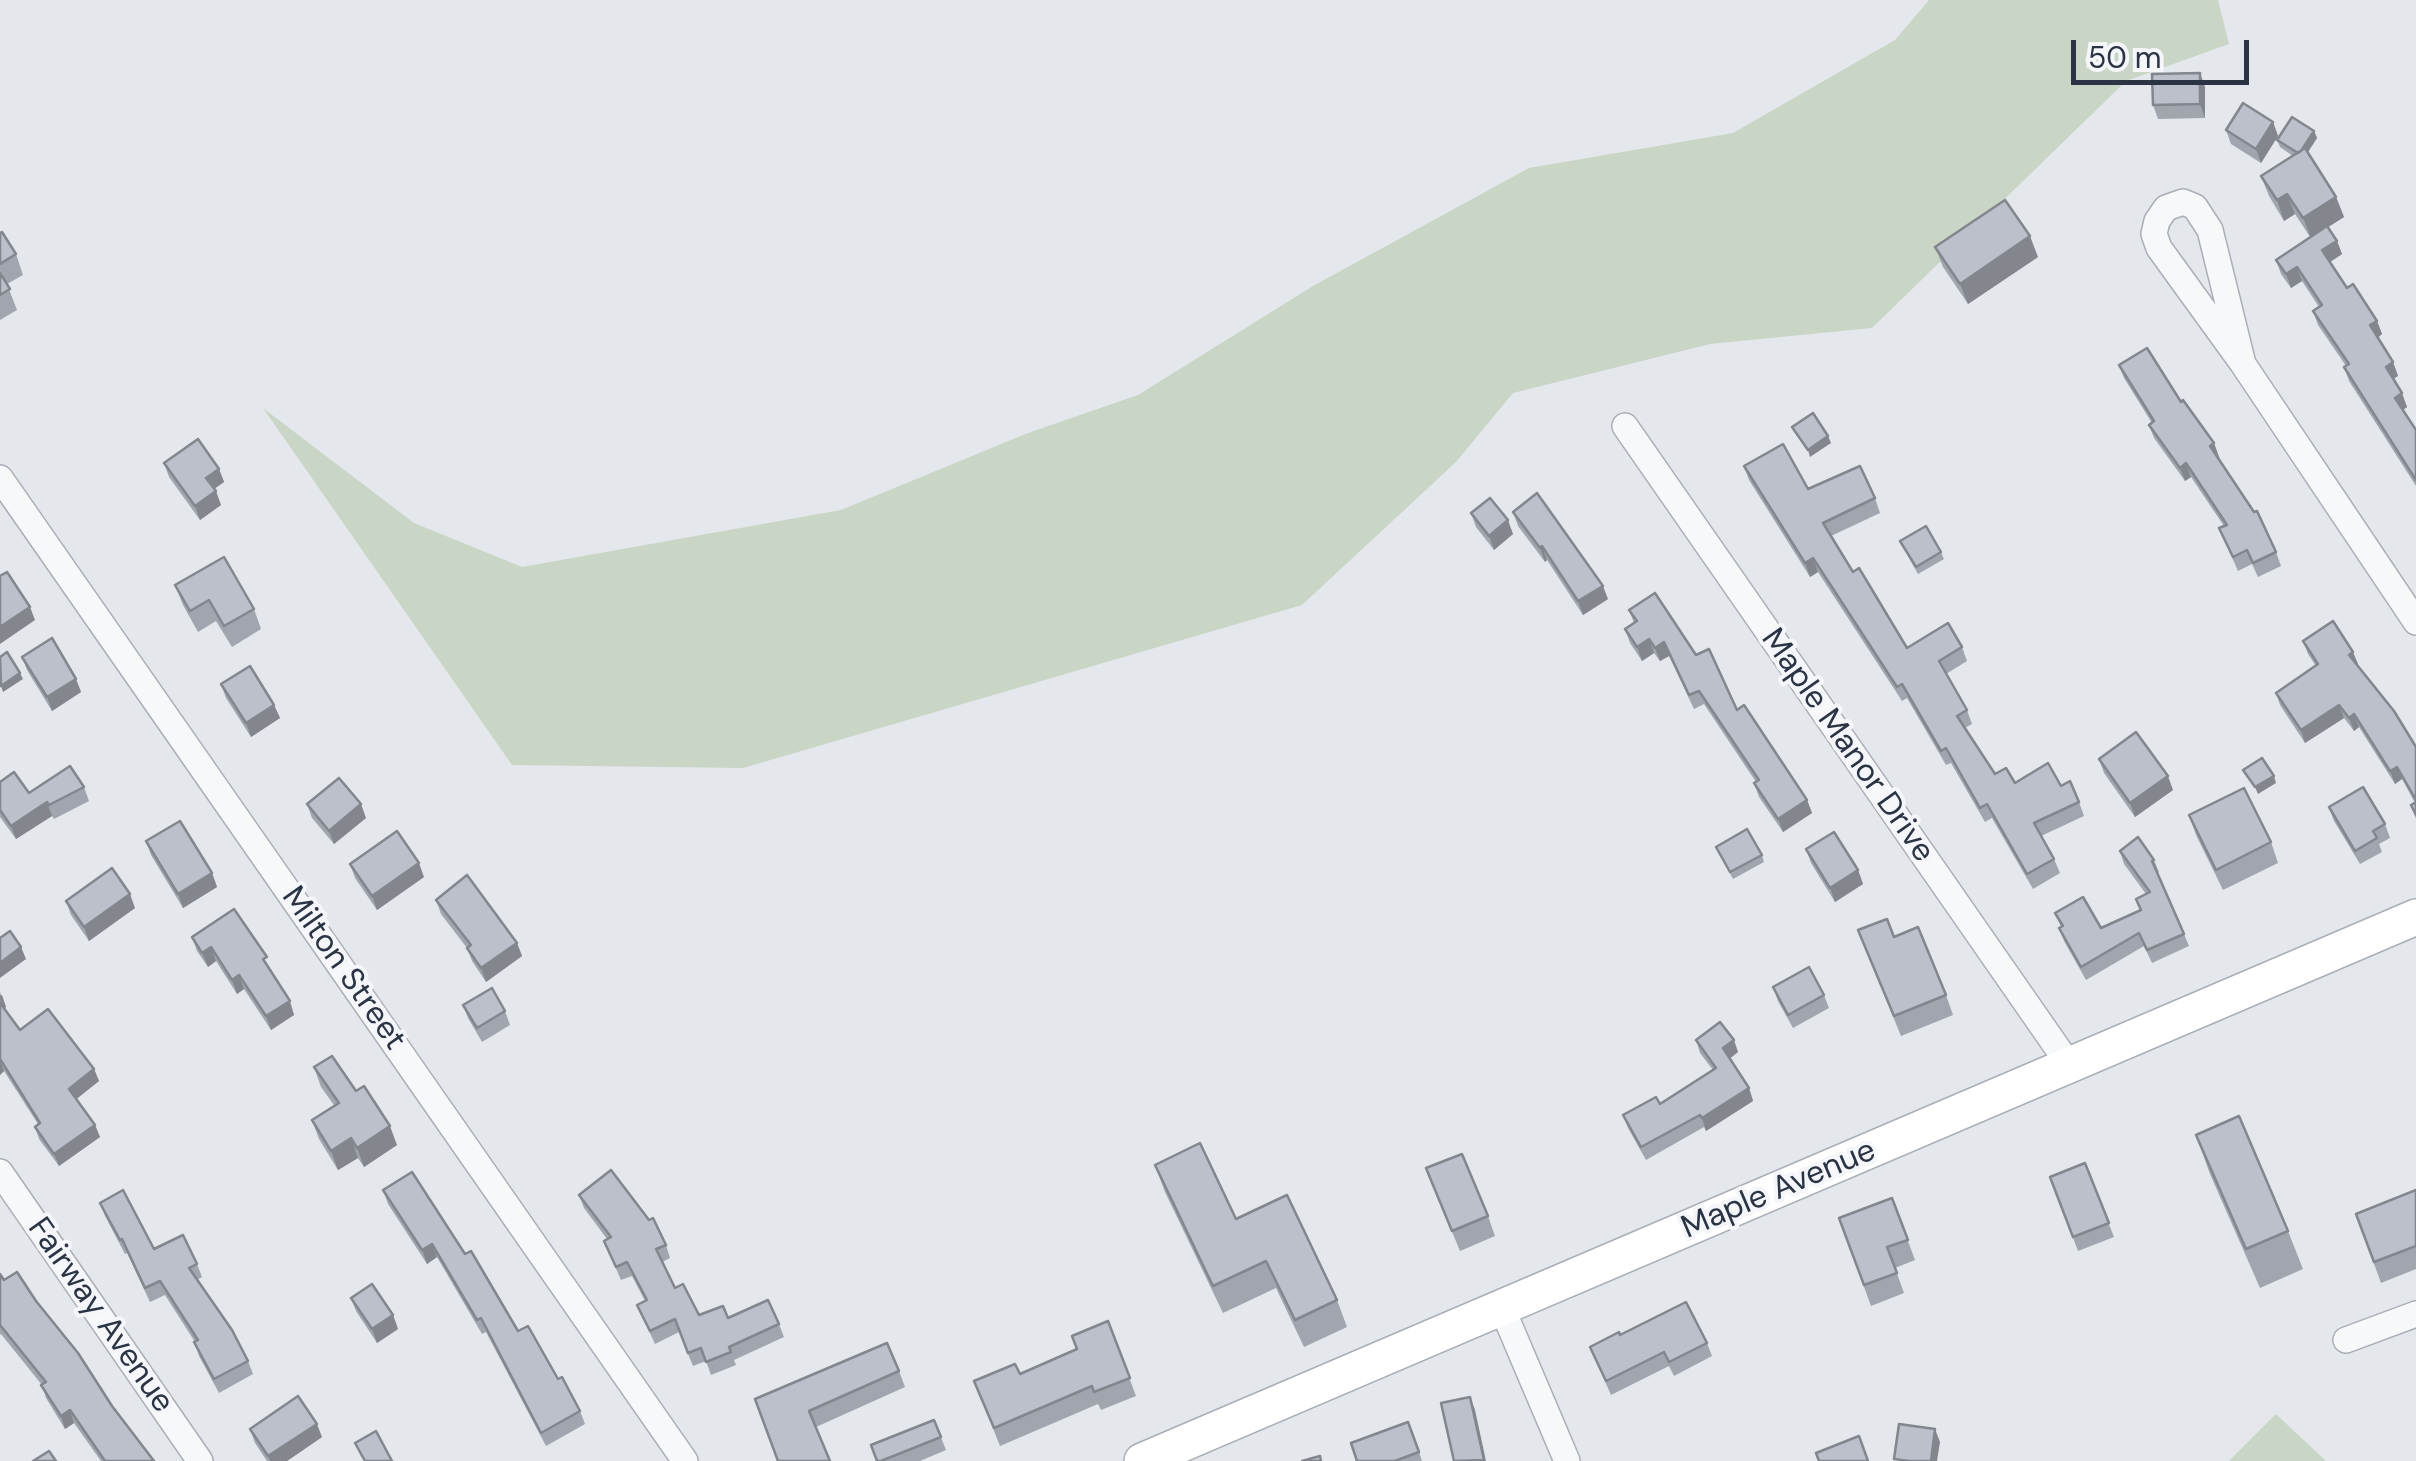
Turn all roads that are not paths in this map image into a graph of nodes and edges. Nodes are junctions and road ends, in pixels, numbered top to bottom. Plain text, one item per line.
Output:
1 (2243, 364) junction
2 (1625, 426) dead end
3 (0, 478) edge
4 (2416, 622) edge
5 (2416, 917) edge
6 (2070, 1066) junction
7 (0, 1172) edge
8 (1502, 1308) junction
9 (2416, 1314) edge
10 (2346, 1340) dead end
11 (200, 1461) edge
12 (685, 1461) edge
13 (1142, 1461) edge
14 (1566, 1461) edge

1 - 1 street
1 - 4 street
2 - 6 street, Maple Manor Drive
3 - 12 street, Milton Street
5 - 6 main road, Maple Avenue
6 - 8 main road, Maple Avenue
7 - 11 street, Fairway Avenue
8 - 13 main road, Maple Avenue
8 - 14 street
9 - 10 street

